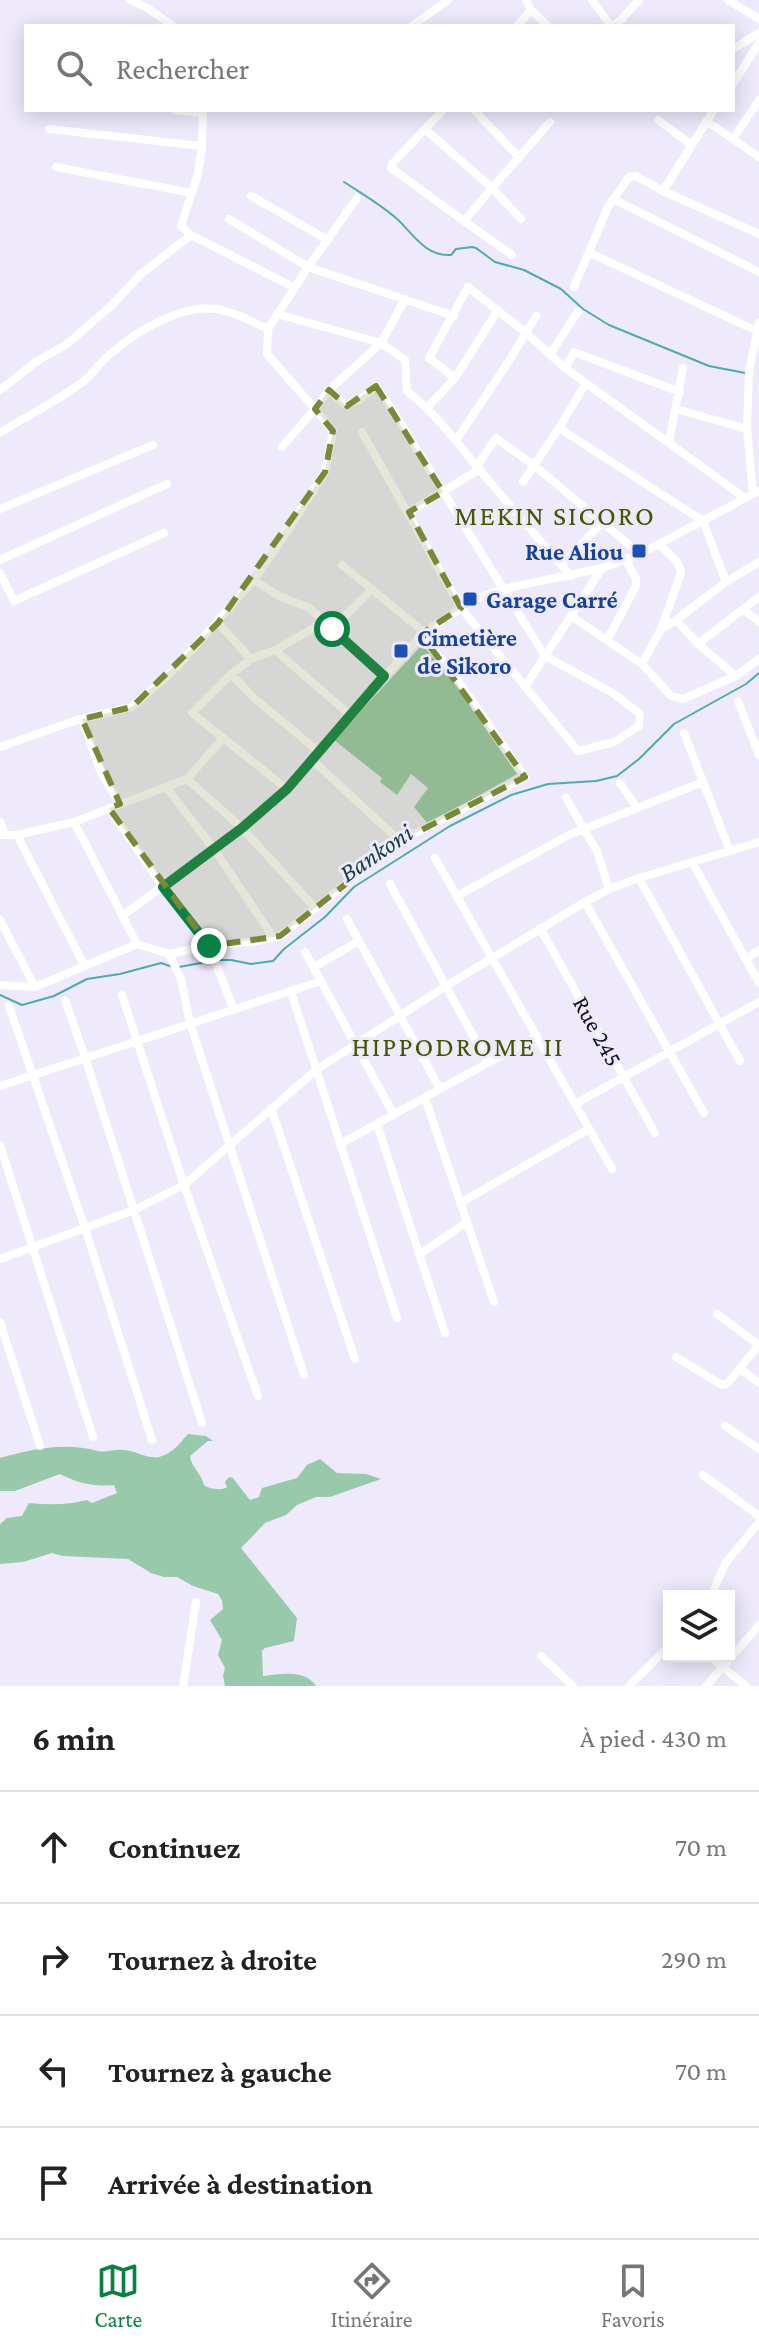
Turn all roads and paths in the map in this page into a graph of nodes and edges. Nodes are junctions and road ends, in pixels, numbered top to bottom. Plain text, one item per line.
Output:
1 (130, 0) edge
2 (448, 0) edge
3 (526, 0) edge
4 (592, 0) edge
5 (639, 0) edge
6 (728, 0) edge
7 (531, 10) junction
8 (759, 19) edge
9 (170, 24) edge
10 (415, 24) edge
11 (519, 24) edge
12 (546, 24) edge
13 (610, 24) edge
14 (615, 24) edge
15 (759, 33) edge
16 (759, 43) edge
17 (735, 48) edge
18 (735, 81) edge
19 (759, 100) edge
20 (202, 112) edge
21 (441, 112) edge
22 (476, 112) edge
23 (713, 112) edge
24 (658, 120) dead end
25 (706, 121) junction
26 (550, 122) dead end
27 (49, 129) dead end
28 (425, 129) junction
29 (733, 139) junction
30 (692, 145) junction
31 (202, 146) junction
32 (518, 156) junction
33 (759, 157) edge
34 (56, 167) dead end
35 (492, 188) junction
36 (663, 191) junction
37 (192, 193) junction
38 (251, 196) dead end
39 (357, 198) dead end
40 (613, 199) junction
41 (229, 219) dead end
42 (521, 219) dead end
43 (464, 221) junction
44 (759, 234) edge
45 (191, 235) junction
46 (328, 240) junction
47 (590, 253) junction
48 (512, 255) dead end
49 (308, 267) junction
50 (759, 272) edge
51 (574, 287) dead end
52 (295, 288) junction
53 (405, 299) junction
54 (498, 310) junction
55 (578, 311) dead end
56 (277, 314) junction
57 (454, 316) junction
58 (536, 316) dead end
59 (758, 327) edge
60 (268, 329) junction
61 (526, 333) junction
62 (381, 343) junction
63 (550, 355) junction
64 (565, 368) junction
65 (683, 368) dead end
66 (754, 371) edge
67 (455, 378) junction
68 (586, 383) junction
69 (0, 390) edge
70 (329, 390) junction
71 (680, 392) junction
72 (427, 408) junction
73 (315, 409) junction
74 (676, 409) junction
75 (559, 428) junction
76 (747, 429) junction
77 (362, 432) dead end
78 (0, 433) edge
79 (457, 439) junction
80 (669, 442) junction
81 (153, 445) dead end
82 (282, 447) dead end
83 (535, 466) junction
84 (478, 468) junction
85 (523, 482) dead end
86 (167, 484) dead end
87 (443, 492) junction
88 (752, 494) edge
89 (0, 509) edge
90 (409, 512) junction
91 (703, 521) junction
92 (602, 523) junction
93 (164, 533) dead end
94 (659, 545) junction
95 (640, 554) junction
96 (625, 559) junction
97 (0, 560) edge
98 (759, 562) edge
99 (342, 565) dead end
100 (561, 565) junction
101 (602, 568) junction
102 (0, 573) edge
103 (571, 576) junction
104 (254, 580) junction
105 (726, 582) junction
106 (372, 589) junction
107 (503, 589) junction
108 (759, 597) edge
109 (461, 608) junction
110 (743, 609) junction
111 (571, 616) junction
112 (676, 620) junction
113 (324, 622) junction
114 (759, 622) edge
115 (218, 623) junction
116 (332, 629) junction
117 (661, 629) junction
118 (423, 634) junction
119 (607, 640) junction
120 (698, 644) junction
121 (275, 650) junction
122 (545, 656) junction
123 (251, 659) junction
124 (759, 659) edge
125 (642, 664) junction
126 (231, 674) junction
127 (384, 676) junction
128 (736, 676) junction
129 (525, 687) junction
130 (738, 701) dead end
131 (350, 715) junction
132 (82, 719) junction
133 (684, 733) dead end
134 (223, 738) junction
135 (0, 747) edge
136 (318, 751) junction
137 (759, 755) edge
138 (311, 759) junction
139 (187, 779) junction
140 (703, 782) junction
141 (620, 783) dead end
142 (166, 787) junction
143 (287, 789) junction
144 (566, 798) dead end
145 (120, 804) junction
146 (109, 808) junction
147 (637, 808) junction
148 (0, 822) edge
149 (74, 822) junction
150 (242, 828) junction
151 (584, 829) junction
152 (3, 835) edge
153 (17, 835) junction
154 (400, 841) junction
155 (759, 842) edge
156 (214, 849) junction
157 (730, 851) junction
158 (435, 858) dead end
159 (692, 862) junction
160 (639, 878) junction
161 (390, 884) dead end
162 (163, 887) junction
163 (609, 889) junction
164 (457, 896) junction
165 (585, 902) junction
166 (315, 908) junction
167 (122, 916) junction
168 (347, 919) dead end
169 (0, 920) edge
170 (540, 928) junction
171 (273, 937) junction
172 (359, 941) junction
173 (137, 944) junction
174 (209, 946) junction
175 (759, 950) edge
176 (305, 952) dead end
177 (169, 954) junction
178 (492, 957) junction
179 (746, 959) junction
180 (84, 965) junction
181 (314, 967) junction
182 (321, 981) junction
183 (759, 983) edge
184 (0, 985) edge
185 (446, 986) junction
186 (35, 987) junction
187 (291, 992) junction
188 (122, 995) dead end
189 (65, 1000) dead end
190 (759, 1002) edge
191 (9, 1006) dead end
192 (234, 1010) junction
193 (400, 1016) junction
194 (190, 1023) junction
195 (720, 1024) junction
196 (537, 1036) junction
197 (137, 1041) junction
198 (357, 1044) junction
199 (669, 1052) junction
200 (85, 1057) junction
201 (740, 1061) dead end
202 (488, 1063) junction
203 (316, 1070) junction
204 (32, 1075) junction
205 (624, 1077) junction
206 (0, 1086) edge
207 (440, 1089) junction
208 (425, 1098) junction
209 (575, 1104) junction
210 (271, 1108) junction
211 (704, 1113) dead end
212 (394, 1115) junction
213 (377, 1124) junction
214 (589, 1129) junction
215 (655, 1133) dead end
216 (229, 1144) junction
217 (340, 1144) junction
218 (0, 1145) edge
219 (612, 1169) dead end
220 (184, 1185) junction
221 (460, 1203) junction
222 (134, 1210) junction
223 (467, 1222) junction
224 (85, 1228) junction
225 (34, 1246) junction
226 (420, 1254) junction
227 (0, 1259) edge
228 (494, 1302) dead end
229 (717, 1314) dead end
230 (397, 1318) dead end
231 (0, 1322) edge
232 (445, 1333) dead end
233 (759, 1345) edge
234 (676, 1357) dead end
235 (355, 1359) dead end
236 (741, 1369) junction
237 (304, 1375) dead end
238 (759, 1383) edge
239 (258, 1396) dead end
240 (202, 1423) dead end
241 (725, 1426) dead end
242 (93, 1437) dead end
243 (152, 1440) dead end
244 (40, 1446) dead end
245 (759, 1449) edge
246 (703, 1475) dead end
247 (759, 1519) edge
248 (714, 1590) edge
249 (196, 1602) dead end
250 (759, 1625) edge
251 (663, 1652) edge
252 (541, 1656) dead end
253 (717, 1662) edge
254 (723, 1667) junction
255 (183, 1686) edge
256 (573, 1686) edge
257 (629, 1686) edge
258 (706, 1686) edge
259 (746, 1686) edge

1 - 9 street
2 - 10 street
3 - 7 street
4 - 13 street
5 - 14 street
6 - 8 street
7 - 11 street
7 - 12 street
15 - 17 street
16 - 18 street
19 - 29 street
20 - 31 street
21 - 28 street
22 - 32 street
23 - 25 street
24 - 30 street
25 - 29 street
25 - 30 street
26 - 32 street
27 - 31 street
28 - 35 street
28 - 43 street
29 - 33 street
30 - 36 street
31 - 37 street
32 - 35 street
34 - 37 street
35 - 42 street
35 - 43 street
36 - 40 street
36 - 44 street
37 - 45 street
38 - 46 street
39 - 46 street
40 - 47 street
40 - 50 street
41 - 49 street
43 - 48 street
45 - 52 street
45 - 69 street
46 - 49 street
47 - 51 street
47 - 59 street
49 - 52 street
49 - 53 street
52 - 56 street
53 - 57 street
53 - 62 street
54 - 57 street
54 - 61 street
54 - 67 street
55 - 63 street
56 - 60 street
56 - 62 street
57 - 67 street
58 - 61 street
59 - 66 street
60 - 73 street
60 - 78 street
61 - 63 street
61 - 79 street
62 - 70 street
62 - 72 street
63 - 64 street
64 - 68 street
64 - 71 street
65 - 71 street
66 - 76 street
67 - 72 street
68 - 75 street
68 - 80 street
70 - 73 street
70 - 87 street
71 - 74 street
72 - 79 street
73 - 82 street
73 - 104 street
74 - 76 street
74 - 80 street
75 - 83 street
75 - 91 street
76 - 88 street
77 - 90 street
79 - 84 street
80 - 88 street
81 - 89 street
83 - 84 street
83 - 85 street
83 - 92 street
84 - 87 street
84 - 100 street
86 - 97 street
87 - 90 street
87 - 107 street
88 - 91 street
90 - 109 street
91 - 94 street
91 - 105 street
92 - 95 street
92 - 100 street
93 - 102 street
94 - 95 street
94 - 117 street
95 - 96 street
96 - 101 street
96 - 119 street
98 - 105 street
99 - 106 street
100 - 103 street
101 - 103 street
101 - 111 street
103 - 107 street
104 - 113 street
104 - 115 street
105 - 112 street
106 - 116 street
106 - 118 street
107 - 109 street
107 - 122 street
108 - 110 street
109 - 118 street
109 - 129 street
110 - 114 street
110 - 120 street
111 - 119 street
111 - 122 street
112 - 117 street
112 - 120 street
113 - 116 street
113 - 121 street
115 - 123 street
115 - 132 street
116 - 127 street
117 - 125 street
118 - 127 street
118 - 154 street
119 - 125 street
120 - 128 street
121 - 123 street
121 - 131 street
122 - 129 street
122 - 129 street
123 - 126 street
124 - 128 street
125 - 128 street
126 - 134 street
126 - 136 street
127 - 131 street
130 - 137 street
131 - 136 street
132 - 135 street
132 - 145 street
133 - 140 street
134 - 139 street
134 - 143 street
136 - 138 street
138 - 143 street
138 - 154 street
139 - 142 street
139 - 150 street
140 - 147 street
140 - 157 street
141 - 147 street
142 - 145 street
142 - 156 street
143 - 150 street
144 - 151 street
145 - 146 street
146 - 149 street
146 - 162 street
147 - 151 street
148 - 152 street
149 - 153 street
149 - 167 street
150 - 156 street
150 - 166 street
151 - 163 street
151 - 164 street
152 - 153 street
153 - 180 street
154 - 166 street
155 - 157 street
156 - 162 street
156 - 171 street
157 - 159 street
158 - 164 street
159 - 160 street
159 - 179 street
160 - 163 street
160 - 195 street
161 - 185 street
162 - 167 street
162 - 174 street
163 - 165 street
164 - 178 street
165 - 170 street
165 - 199 street
166 - 171 street
167 - 173 street
168 - 172 street
169 - 186 street
170 - 178 street
170 - 205 street, Rue 245
171 - 174 street
172 - 181 street
172 - 193 street
173 - 177 street
173 - 180 street
174 - 177 street
174 - 192 street
175 - 179 street
176 - 181 street
177 - 194 street
178 - 185 street
178 - 196 street
179 - 183 street
180 - 186 street
181 - 182 street
182 - 187 street
182 - 198 street
184 - 186 street
185 - 193 street
185 - 202 street
187 - 192 street
187 - 203 street
188 - 197 street
189 - 200 street
190 - 195 street
191 - 204 street
192 - 194 street
193 - 198 street
193 - 207 street
194 - 197 street
194 - 216 street
195 - 199 street
195 - 201 street
196 - 202 street
196 - 209 street
197 - 200 street
197 - 220 street
198 - 203 street
198 - 212 street
199 - 205 street
199 - 211 street
200 - 204 street
200 - 222 street
202 - 207 street
203 - 210 street
203 - 217 street
204 - 206 street
204 - 224 street
205 - 209 street
205 - 215 street, Rue 245
207 - 208 street
208 - 212 street
208 - 221 street
209 - 214 street
210 - 216 street
210 - 235 street
212 - 213 street
213 - 217 street
213 - 226 street
214 - 219 street
214 - 221 street
216 - 220 street
216 - 237 street
217 - 230 street
218 - 225 street
220 - 222 street
220 - 239 street
221 - 223 street
222 - 224 street
222 - 240 street
223 - 226 street
223 - 228 street
224 - 225 street
224 - 243 street
225 - 227 street
225 - 242 street
226 - 232 street
229 - 233 street
231 - 244 street
233 - 236 street
234 - 236 street
236 - 238 street
241 - 245 street
246 - 247 street
247 - 248 street
249 - 255 street
250 - 254 street
251 - 257 street
252 - 256 street
253 - 254 street
254 - 258 street
254 - 259 street

